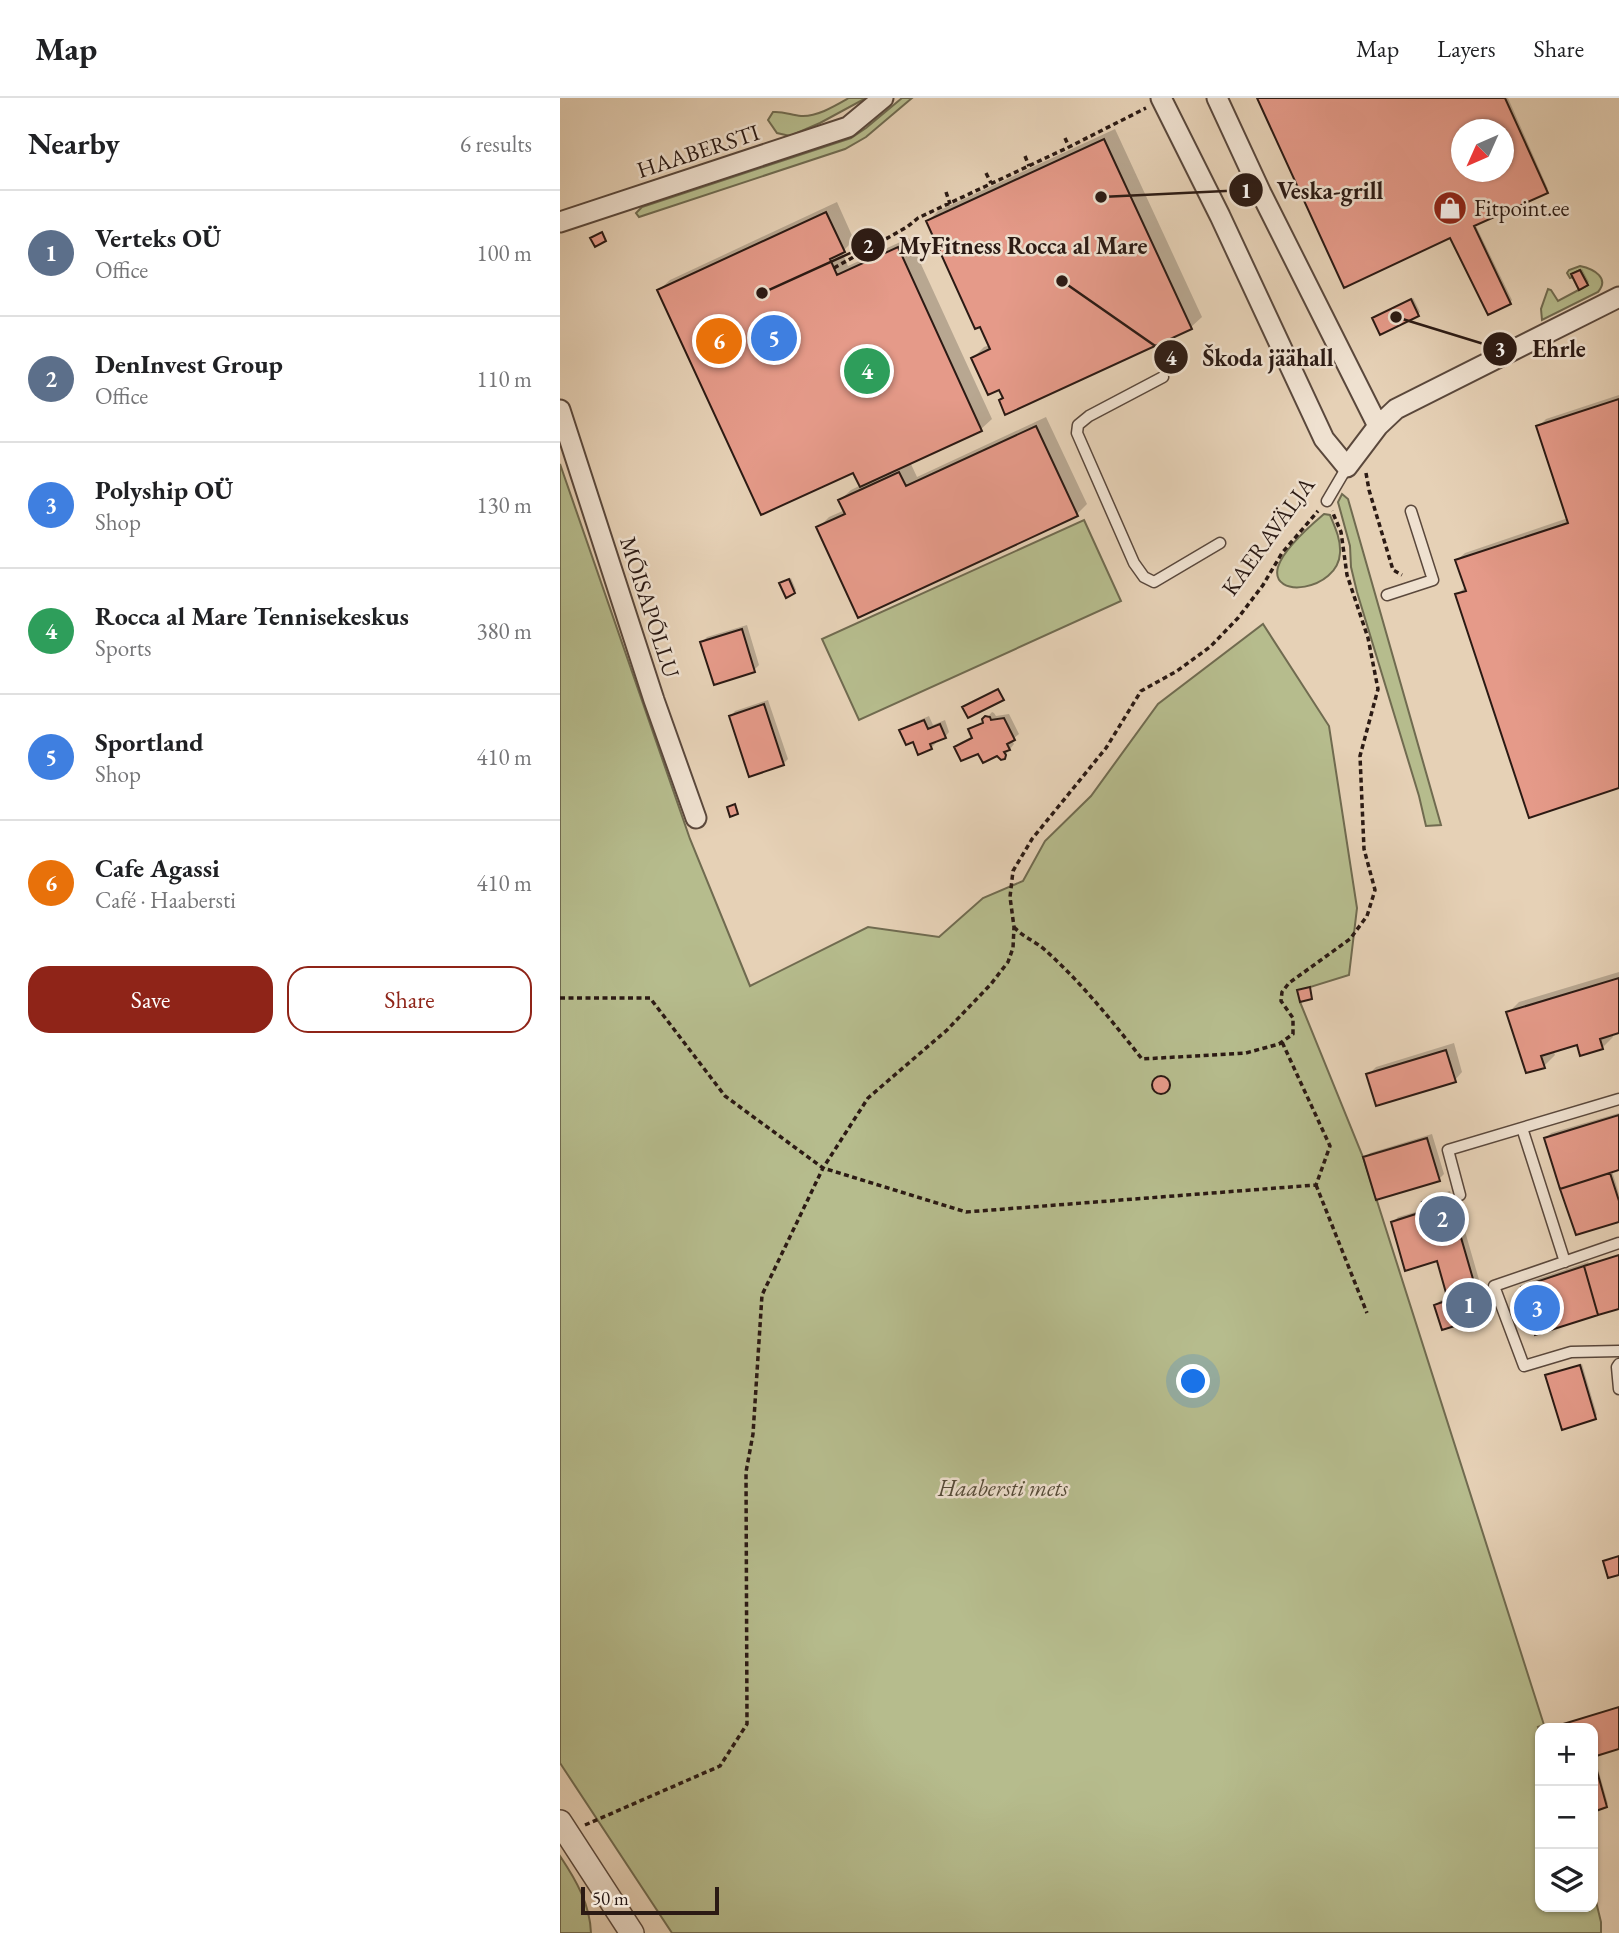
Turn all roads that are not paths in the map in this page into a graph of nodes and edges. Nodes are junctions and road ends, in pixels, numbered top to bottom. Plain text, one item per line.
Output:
1 (883, 98) edge
2 (1217, 98) edge
3 (1156, 102) edge
4 (560, 222) edge
5 (1619, 298) edge
6 (1163, 377) dead end
7 (560, 410) edge
8 (1378, 426) junction
9 (1357, 469) junction
10 (1327, 501) road end
11 (1411, 511) dead end
12 (1220, 543) dead end
13 (1387, 595) dead end
14 (696, 818) dead end
15 (1619, 1099) edge
16 (1522, 1128) junction
17 (1460, 1195) dead end
18 (1619, 1242) edge
19 (1565, 1262) junction
20 (1619, 1351) edge
21 (1619, 1364) edge
22 (1619, 1389) edge
23 (564, 1828) edge
24 (632, 1933) edge

1 - 4 street, HAABERSTI
2 - 8 street
3 - 9 street
5 - 8 street, KAERAVÄLJA
6 - 12 lane
7 - 14 street, MÕISAPÕLLU
8 - 9 street, KAERAVÄLJA
9 - 10 lane, KAERAVÄLJA
11 - 13 lane
15 - 16 lane
16 - 17 lane
16 - 19 lane
18 - 19 lane
19 - 20 lane
21 - 22 lane
23 - 24 street

